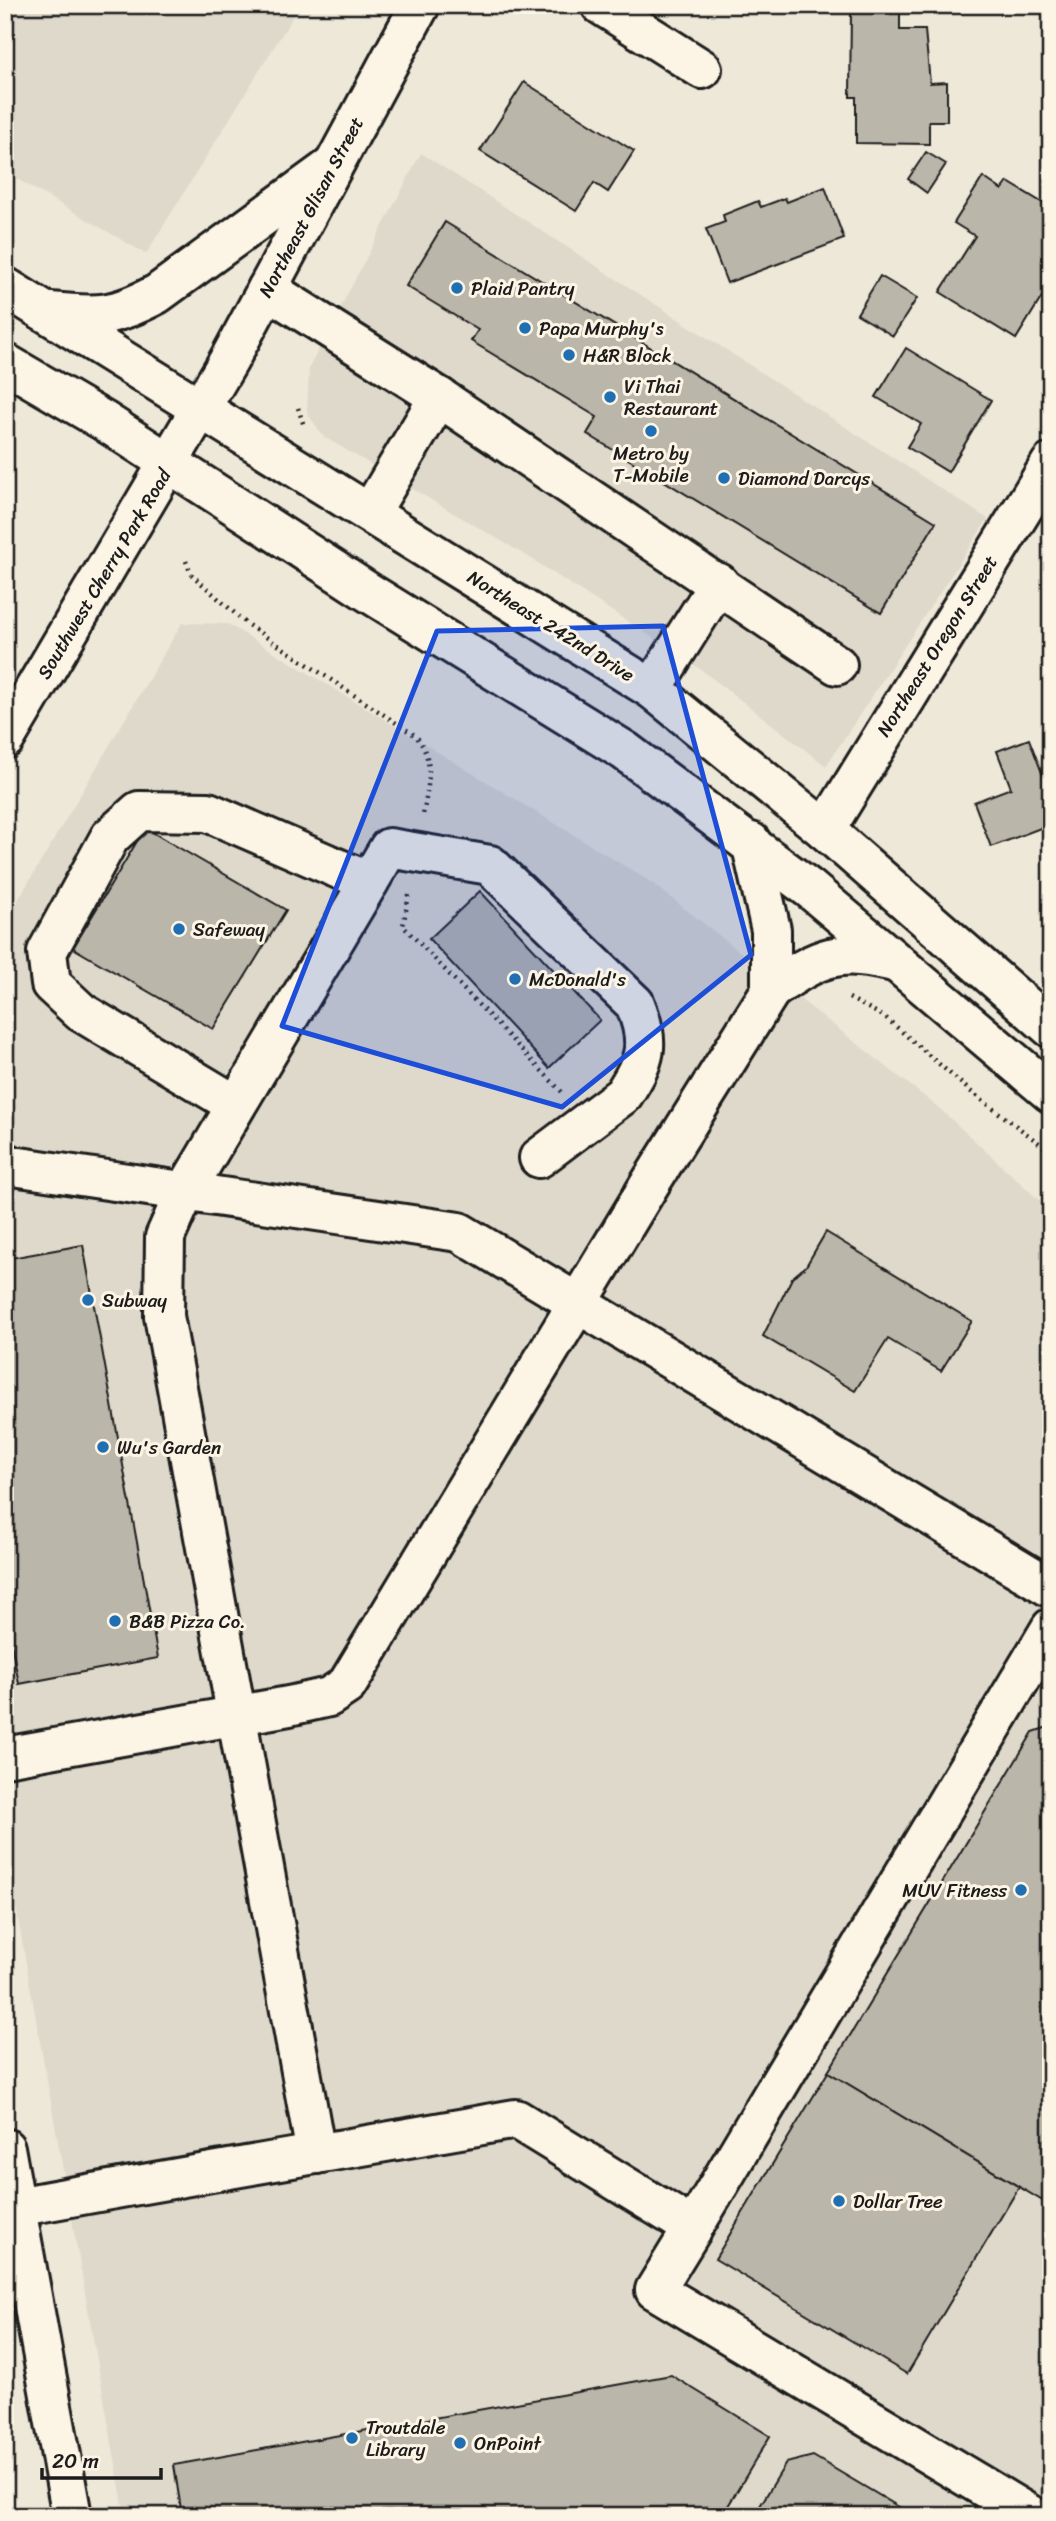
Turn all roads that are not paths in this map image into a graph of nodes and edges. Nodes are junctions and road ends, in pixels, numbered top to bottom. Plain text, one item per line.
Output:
1 (420, 5) edge
2 (601, 5) edge
3 (702, 69) dead end
4 (331, 167) junction
5 (5, 287) edge
6 (267, 289) junction
7 (44, 311) junction
8 (5, 363) edge
9 (439, 397) junction
10 (202, 408) junction
11 (170, 463) junction
12 (1051, 463) edge
13 (370, 513) junction
14 (719, 583) junction
15 (837, 665) dead end
16 (652, 690) junction
17 (5, 739) edge
18 (825, 830) junction
19 (751, 842) junction
20 (369, 882) junction
21 (899, 963) junction
22 (771, 990) junction
23 (1051, 1028) edge
24 (1051, 1093) edge
25 (236, 1105) junction
26 (538, 1158) dead end
27 (8, 1166) edge
28 (185, 1192) junction
29 (577, 1304) junction
30 (1051, 1588) edge
31 (1051, 1628) edge
32 (234, 1716) junction
33 (5, 1757) edge
34 (5, 2148) edge
35 (316, 2154) junction
36 (16, 2207) junction
37 (693, 2228) junction
38 (72, 2516) edge
39 (1032, 2516) edge

1 - 4 main road, Northeast Glisan Street
2 - 3 main road
4 - 6 main road, Northeast Glisan Street
4 - 7 main road
5 - 7 main road, Northeast 242nd Drive
6 - 9 main road
6 - 10 main road, Northeast Glisan Street
7 - 10 main road, Northeast 242nd Drive
8 - 11 main road
9 - 13 main road
9 - 14 main road
10 - 11 main road, Southwest Cherry Park Road
10 - 13 main road, Northeast 242nd Drive
11 - 17 main road, Southwest Cherry Park Road
11 - 19 main road
12 - 18 main road, Northeast Oregon Street
13 - 16 main road, Northeast 242nd Drive
14 - 15 main road
14 - 16 main road
16 - 18 main road, Northeast 242nd Drive
18 - 23 main road, Northeast 242nd Drive
19 - 21 main road
19 - 22 main road
20 - 25 main road
20 - 25 main road
20 - 26 main road
21 - 22 main road
21 - 24 main road
22 - 29 main road
25 - 28 main road
27 - 28 main road
28 - 29 main road
28 - 32 main road
29 - 30 main road
29 - 32 main road
31 - 37 main road
32 - 33 main road
32 - 35 main road
34 - 36 main road
35 - 36 main road
35 - 37 main road
36 - 38 main road
37 - 39 main road

